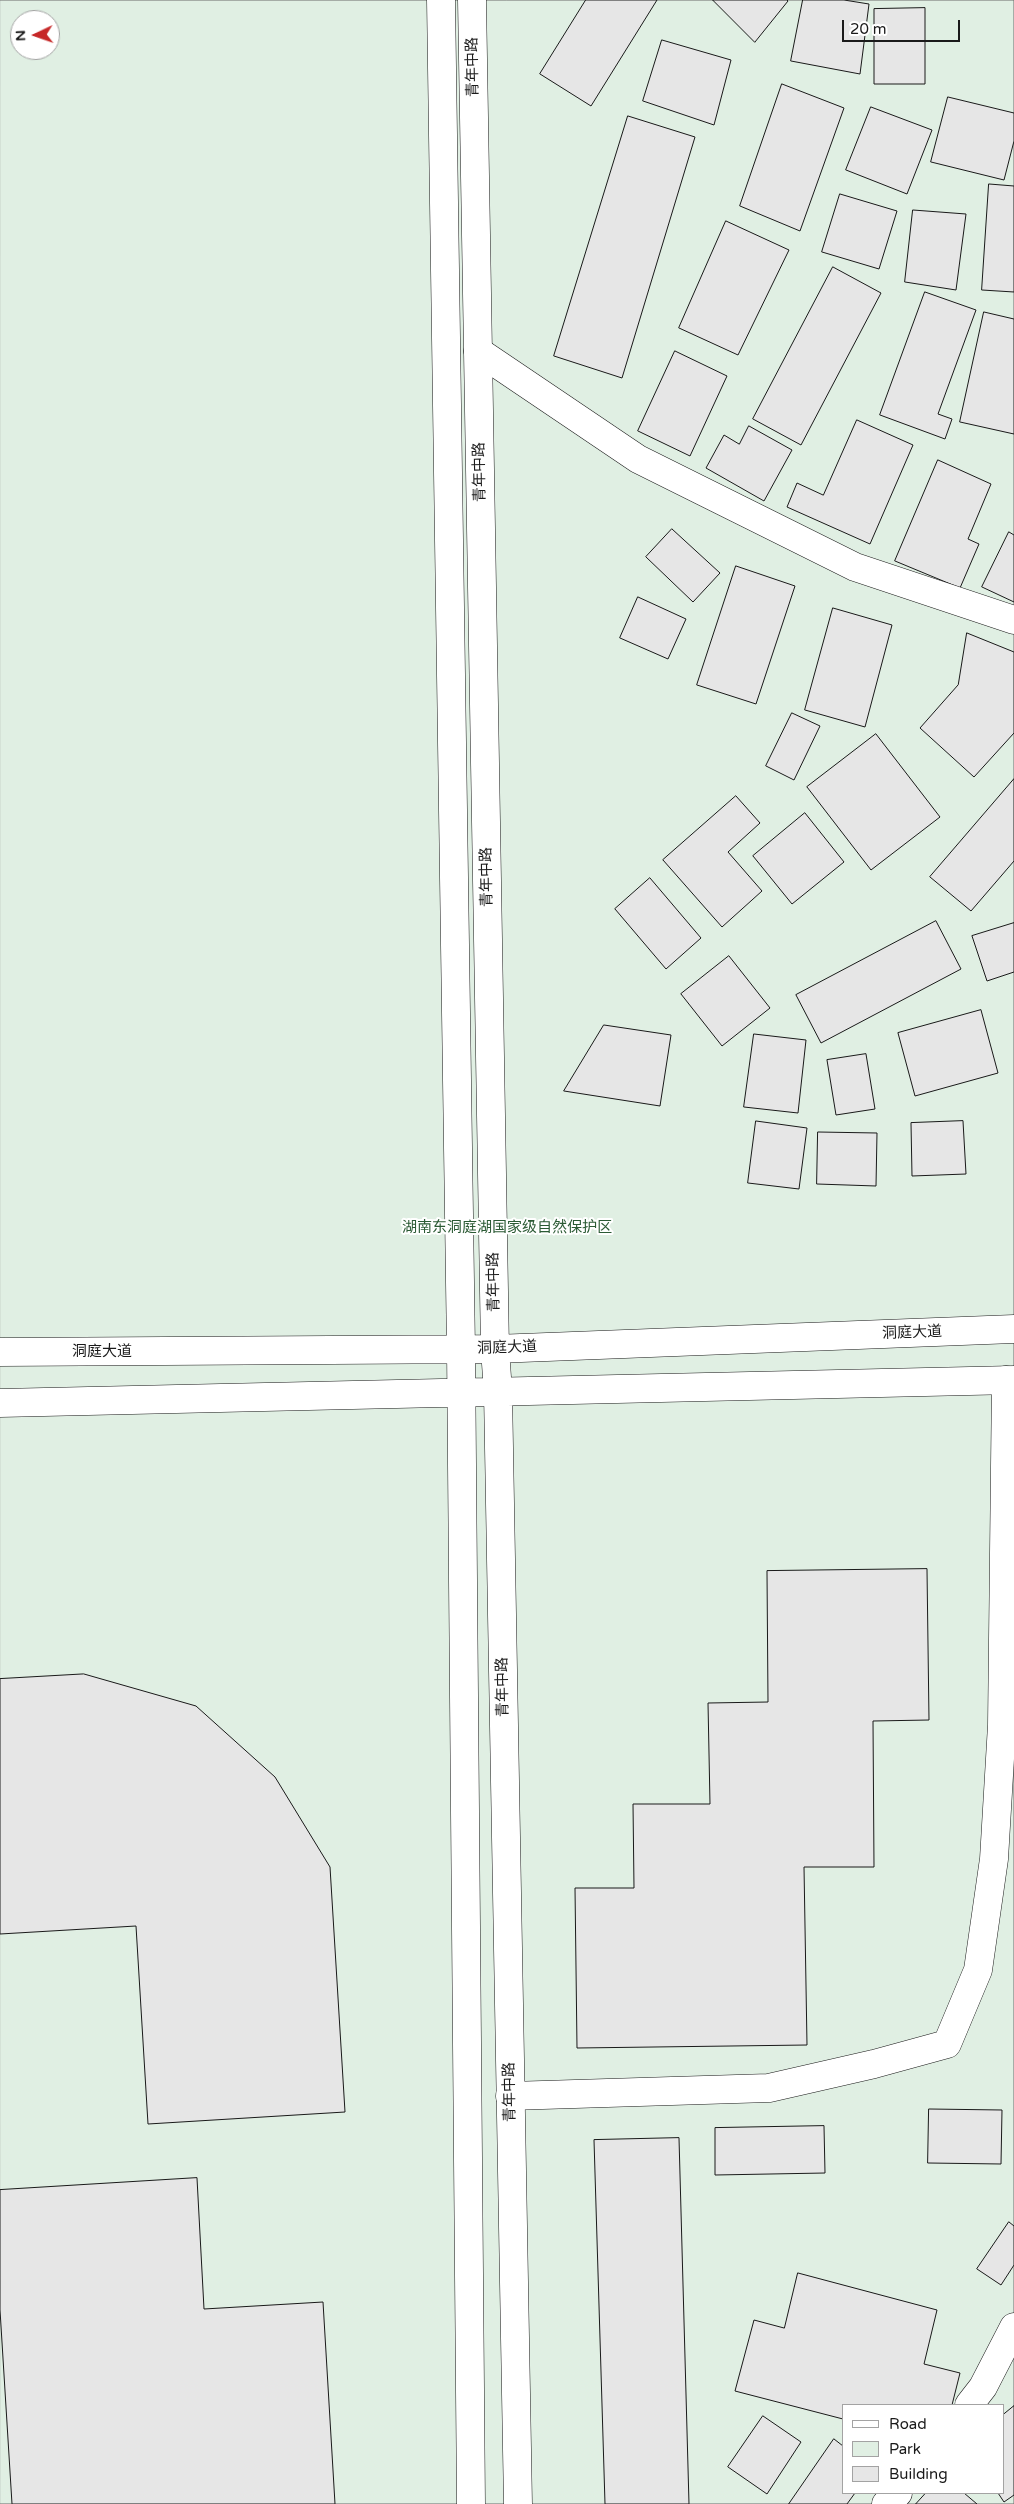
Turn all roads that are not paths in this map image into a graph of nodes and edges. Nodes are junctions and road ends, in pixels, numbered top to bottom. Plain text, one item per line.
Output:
1 (441, 0) edge
2 (472, 0) edge
3 (478, 351) junction
4 (1014, 620) edge
5 (1014, 1329) edge
6 (461, 1349) junction
7 (495, 1349) junction
8 (0, 1352) edge
9 (1010, 1380) edge
10 (498, 1392) junction
11 (461, 1393) junction
12 (0, 1403) edge
13 (510, 2096) junction
14 (1014, 2327) edge
15 (970, 2404) edge
16 (897, 2494) edge
17 (471, 2504) edge
18 (518, 2504) edge
19 (886, 2504) edge

1 - 6 main road
2 - 3 main road, 青年中路
3 - 4 main road
3 - 7 main road, 青年中路
5 - 7 main road, 洞庭大道
6 - 7 main road, 洞庭大道
6 - 8 main road, 洞庭大道
6 - 11 main road
7 - 10 main road, 青年中路
9 - 10 main road
9 - 13 main road
10 - 11 main road
10 - 13 main road, 青年中路
11 - 12 main road
11 - 17 main road
13 - 18 main road, 青年中路
14 - 15 main road
16 - 19 main road

